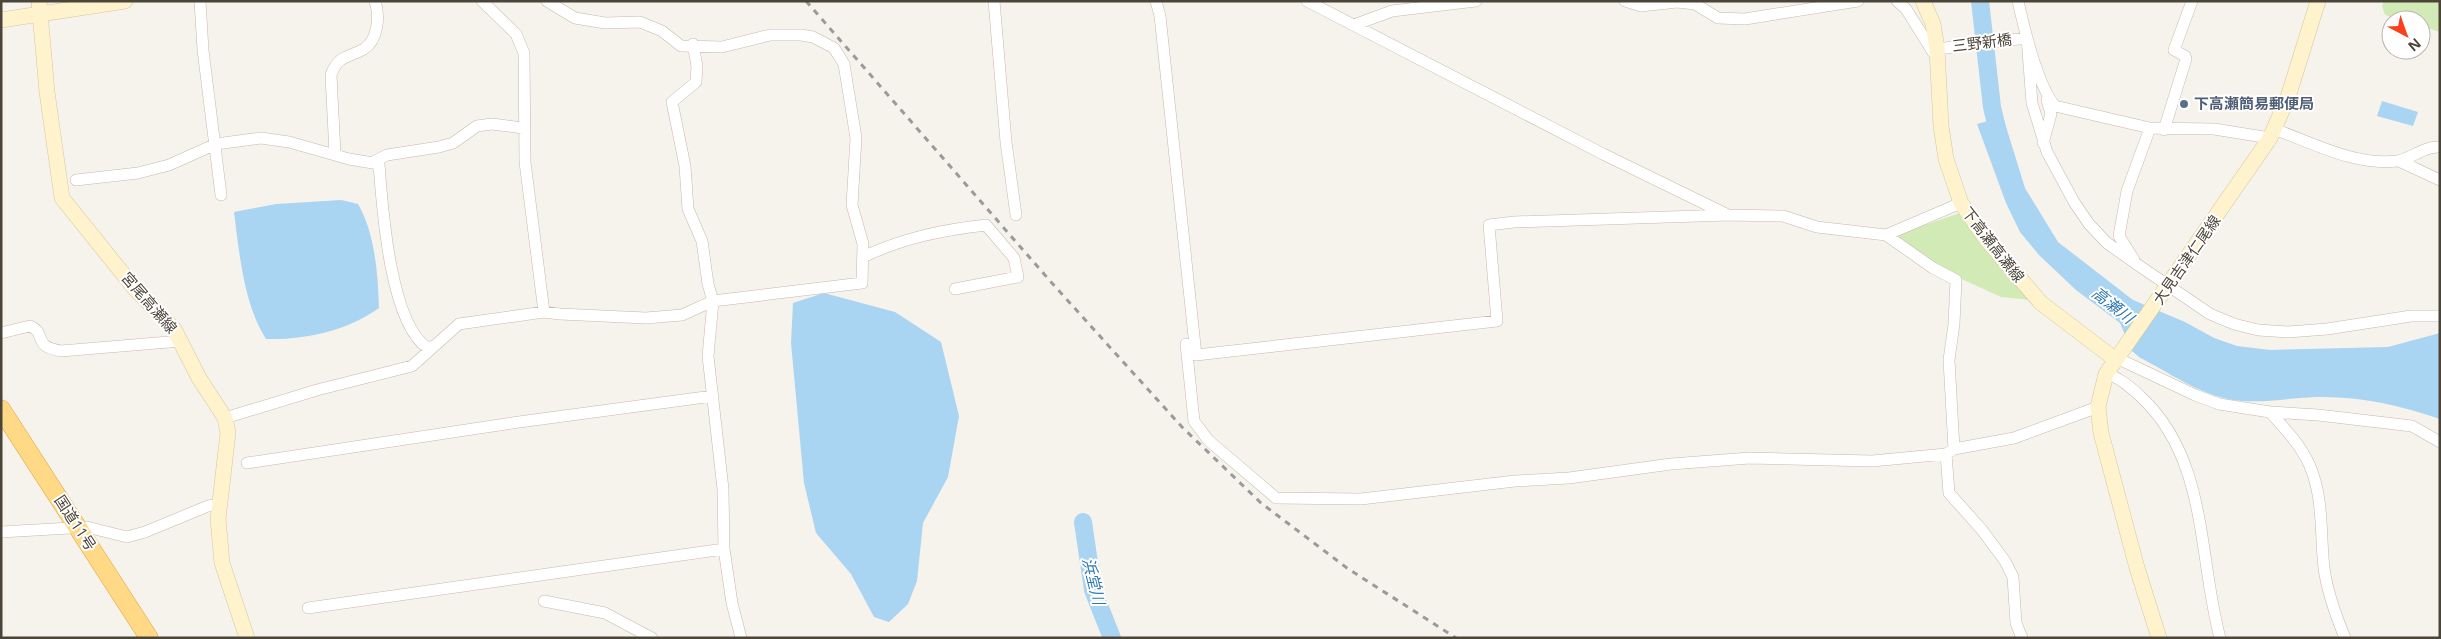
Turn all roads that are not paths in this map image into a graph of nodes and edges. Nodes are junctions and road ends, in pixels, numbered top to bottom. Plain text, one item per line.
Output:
1 (125, 1) edge
2 (200, 1) edge
3 (375, 1) edge
4 (482, 1) edge
5 (547, 1) edge
6 (994, 1) edge
7 (1156, 1) edge
8 (1307, 1) edge
9 (1476, 1) edge
10 (1624, 1) edge
11 (1858, 1) edge
12 (1897, 1) edge
13 (1923, 1) edge
14 (2018, 1) edge
15 (2192, 1) edge
16 (2318, 1) edge
17 (39, 7) edge
18 (1, 20) edge
19 (1354, 25) junction
20 (2027, 38) junction
21 (693, 44) junction
22 (1937, 49) junction
23 (2046, 96) junction
24 (523, 128) junction
25 (2150, 128) junction
26 (2164, 130) junction
27 (2272, 133) junction
28 (2043, 143) junction
29 (216, 144) junction
30 (2440, 147) edge
31 (335, 154) junction
32 (2399, 161) junction
33 (374, 162) junction
34 (76, 180) dead end
35 (2440, 180) edge
36 (221, 195) dead end
37 (1961, 203) junction
38 (1016, 215) dead end
39 (1728, 215) junction
40 (1886, 234) junction
41 (863, 257) junction
42 (2138, 265) junction
43 (2169, 286) junction
44 (955, 289) dead end
45 (713, 301) junction
46 (544, 312) junction
47 (2440, 316) edge
48 (1, 332) edge
49 (181, 341) junction
50 (1186, 344) dead end
51 (433, 346) junction
52 (2116, 360) junction
53 (2106, 374) junction
54 (713, 396) junction
55 (2098, 407) junction
56 (1, 409) edge
57 (2270, 412) junction
58 (225, 418) junction
59 (2440, 442) edge
60 (1950, 451) junction
61 (247, 463) dead end
62 (221, 504) junction
63 (78, 526) junction
64 (1, 532) edge
65 (724, 549) junction
66 (544, 601) dead end
67 (308, 608) dead end
68 (149, 638) edge
69 (247, 638) edge
70 (652, 638) edge
71 (741, 638) edge
72 (2022, 638) edge
73 (2159, 638) edge
74 (2220, 638) edge
75 (2345, 638) edge

1 - 17 main road
2 - 29 street
3 - 31 street
4 - 24 street
5 - 21 street
6 - 38 street
7 - 39 street
8 - 19 street
9 - 19 street
10 - 11 street
12 - 22 street
13 - 22 main road, 下高瀬高瀬線
14 - 20 street
15 - 26 street
16 - 27 main road, 大見吉津仁尾線
17 - 18 main road
17 - 49 main road, 宮尾高瀬線
19 - 39 street
20 - 22 street, 三野新橋
20 - 23 street
20 - 28 street
21 - 41 street
21 - 45 street
22 - 37 main road, 下高瀬高瀬線
23 - 25 street
23 - 28 street
24 - 33 street
24 - 46 street
25 - 26 street
25 - 42 street
26 - 27 street
27 - 32 street
27 - 43 main road, 大見吉津仁尾線
28 - 42 street
29 - 31 street
29 - 34 street
29 - 36 street
30 - 32 street
31 - 33 street
32 - 35 street
33 - 51 street
37 - 40 street
37 - 52 main road, 下高瀬高瀬線
39 - 40 street
40 - 60 street
41 - 44 street
41 - 45 street
42 - 43 street
43 - 47 street
43 - 52 main road, 大見吉津仁尾線
45 - 46 street
45 - 54 street
46 - 51 street
48 - 49 street
49 - 58 main road, 宮尾高瀬線
50 - 60 street
51 - 58 street
52 - 53 main road, 大見吉津仁尾線
52 - 57 street
53 - 55 main road, 大見吉津仁尾線
53 - 74 street
54 - 61 street
54 - 65 street
55 - 60 street
55 - 73 main road, 大見吉津仁尾線
56 - 63 highway, 国道11号
57 - 59 street
57 - 75 street
58 - 62 main road, 宮尾高瀬線
60 - 72 street
62 - 63 street
62 - 69 main road, 宮尾高瀬線
63 - 64 street
63 - 68 highway, 国道11号
65 - 67 street
65 - 71 street
66 - 70 street

